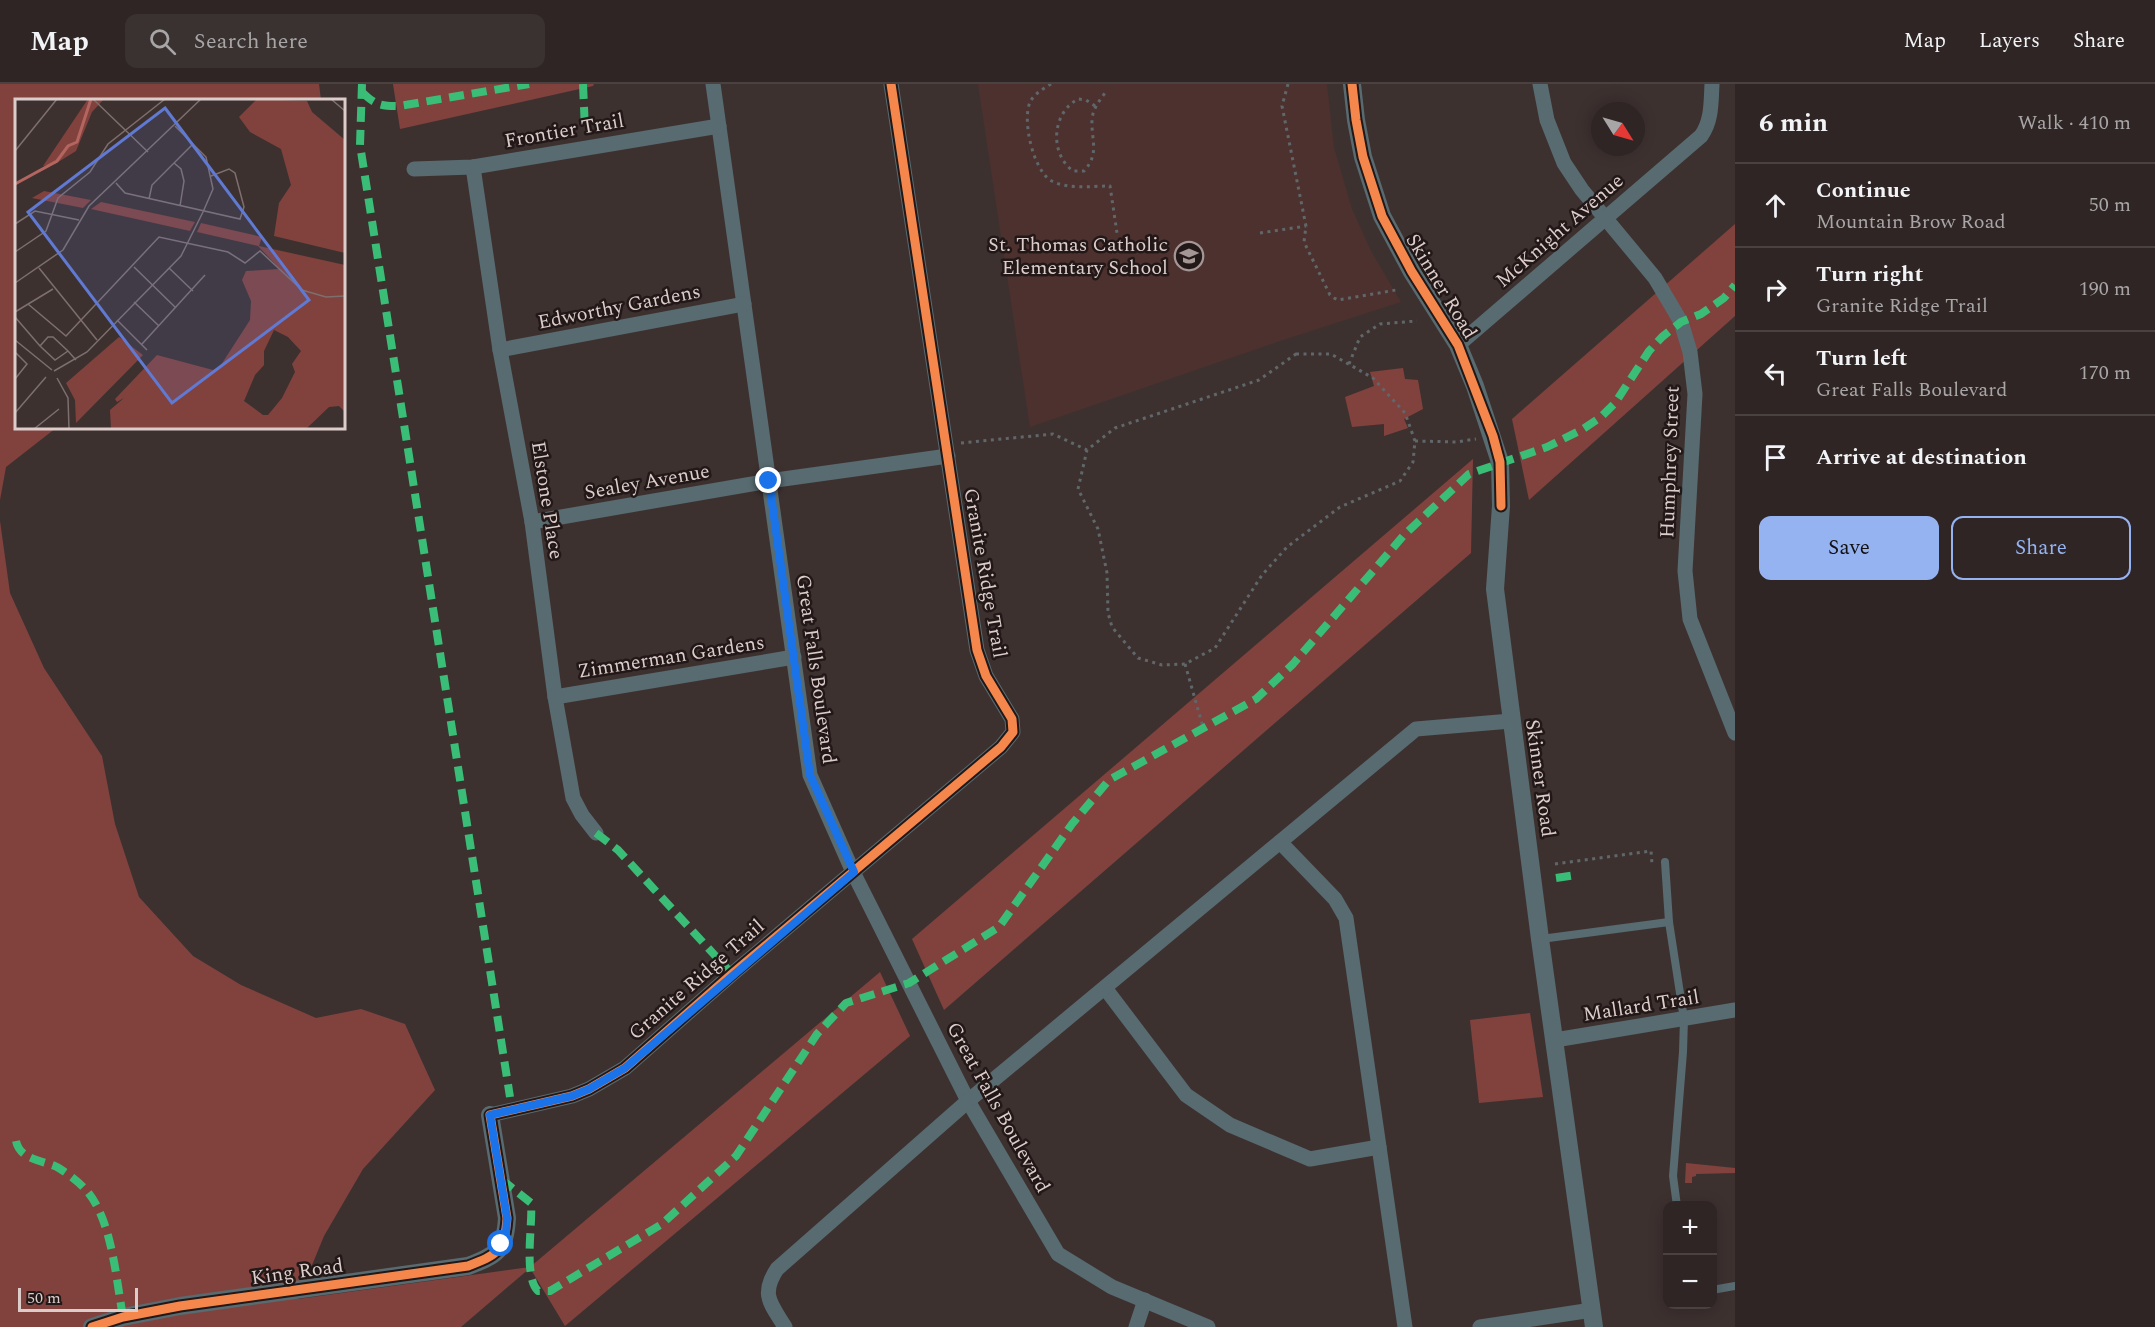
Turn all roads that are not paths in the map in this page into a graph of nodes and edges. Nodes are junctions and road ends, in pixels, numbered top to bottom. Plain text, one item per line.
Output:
1 (714, 84) edge
2 (891, 84) edge
3 (1352, 84) edge
4 (1540, 84) edge
5 (1712, 84) edge
6 (719, 126) junction
7 (474, 167) junction
8 (414, 170) dead end
9 (1606, 218) junction
10 (744, 304) junction
11 (1458, 345) junction
12 (500, 350) junction
13 (947, 451) junction
14 (769, 481) junction
15 (532, 522) junction
16 (794, 657) junction
17 (555, 697) junction
18 (1511, 721) junction
19 (1735, 733) edge
20 (596, 833) dead end
21 (1280, 842) junction
22 (1665, 862) dead end
23 (854, 872) junction
24 (1669, 922) junction
25 (1540, 939) junction
26 (1105, 987) junction
27 (1735, 1010) edge
28 (1684, 1019) junction
29 (1555, 1040) junction
30 (968, 1101) junction
31 (490, 1115) joint
32 (1379, 1147) junction
33 (1676, 1201) edge
34 (1735, 1286) edge
35 (1717, 1289) edge
36 (1145, 1300) junction
37 (1593, 1318) edge
38 (92, 1327) edge
39 (785, 1327) edge
40 (1136, 1327) edge
41 (1208, 1327) edge
42 (1405, 1327) edge
43 (1480, 1327) edge

1 - 6 street, Great Falls Boulevard
2 - 13 street, Granite Ridge Trail
3 - 11 street, Skinner Road
4 - 9 street, Humphrey Street
5 - 9 street, McKnight Avenue
6 - 7 street, Frontier Trail
6 - 10 street, Great Falls Boulevard
7 - 8 street, Frontier Trail
7 - 12 street, Elstone Place
9 - 11 street, McKnight Avenue
9 - 19 street, Humphrey Street
10 - 12 street, Edworthy Gardens
10 - 14 street, Great Falls Boulevard
11 - 18 street, Skinner Road
12 - 15 street, Elstone Place
13 - 14 street
13 - 23 street, Granite Ridge Trail
14 - 15 street, Sealey Avenue
14 - 16 street, Great Falls Boulevard
15 - 17 street, Elstone Place
16 - 17 street, Zimmerman Gardens
16 - 23 street, Great Falls Boulevard
17 - 20 street, Elstone Place
18 - 21 street
18 - 25 street, Skinner Road
21 - 26 street
21 - 32 street
22 - 24 lane
23 - 30 street, Great Falls Boulevard
23 - 31 street, Granite Ridge Trail
24 - 25 lane
24 - 28 lane
25 - 29 street, Skinner Road
26 - 30 street
26 - 32 street
27 - 28 street, Mallard Trail
28 - 29 street, Mallard Trail
28 - 33 lane
29 - 37 street, Skinner Road
30 - 36 street, Great Falls Boulevard
30 - 39 street
31 - 38 street, King Road
32 - 42 street
34 - 35 lane
36 - 40 street
36 - 41 street, Great Falls Boulevard
37 - 43 street

